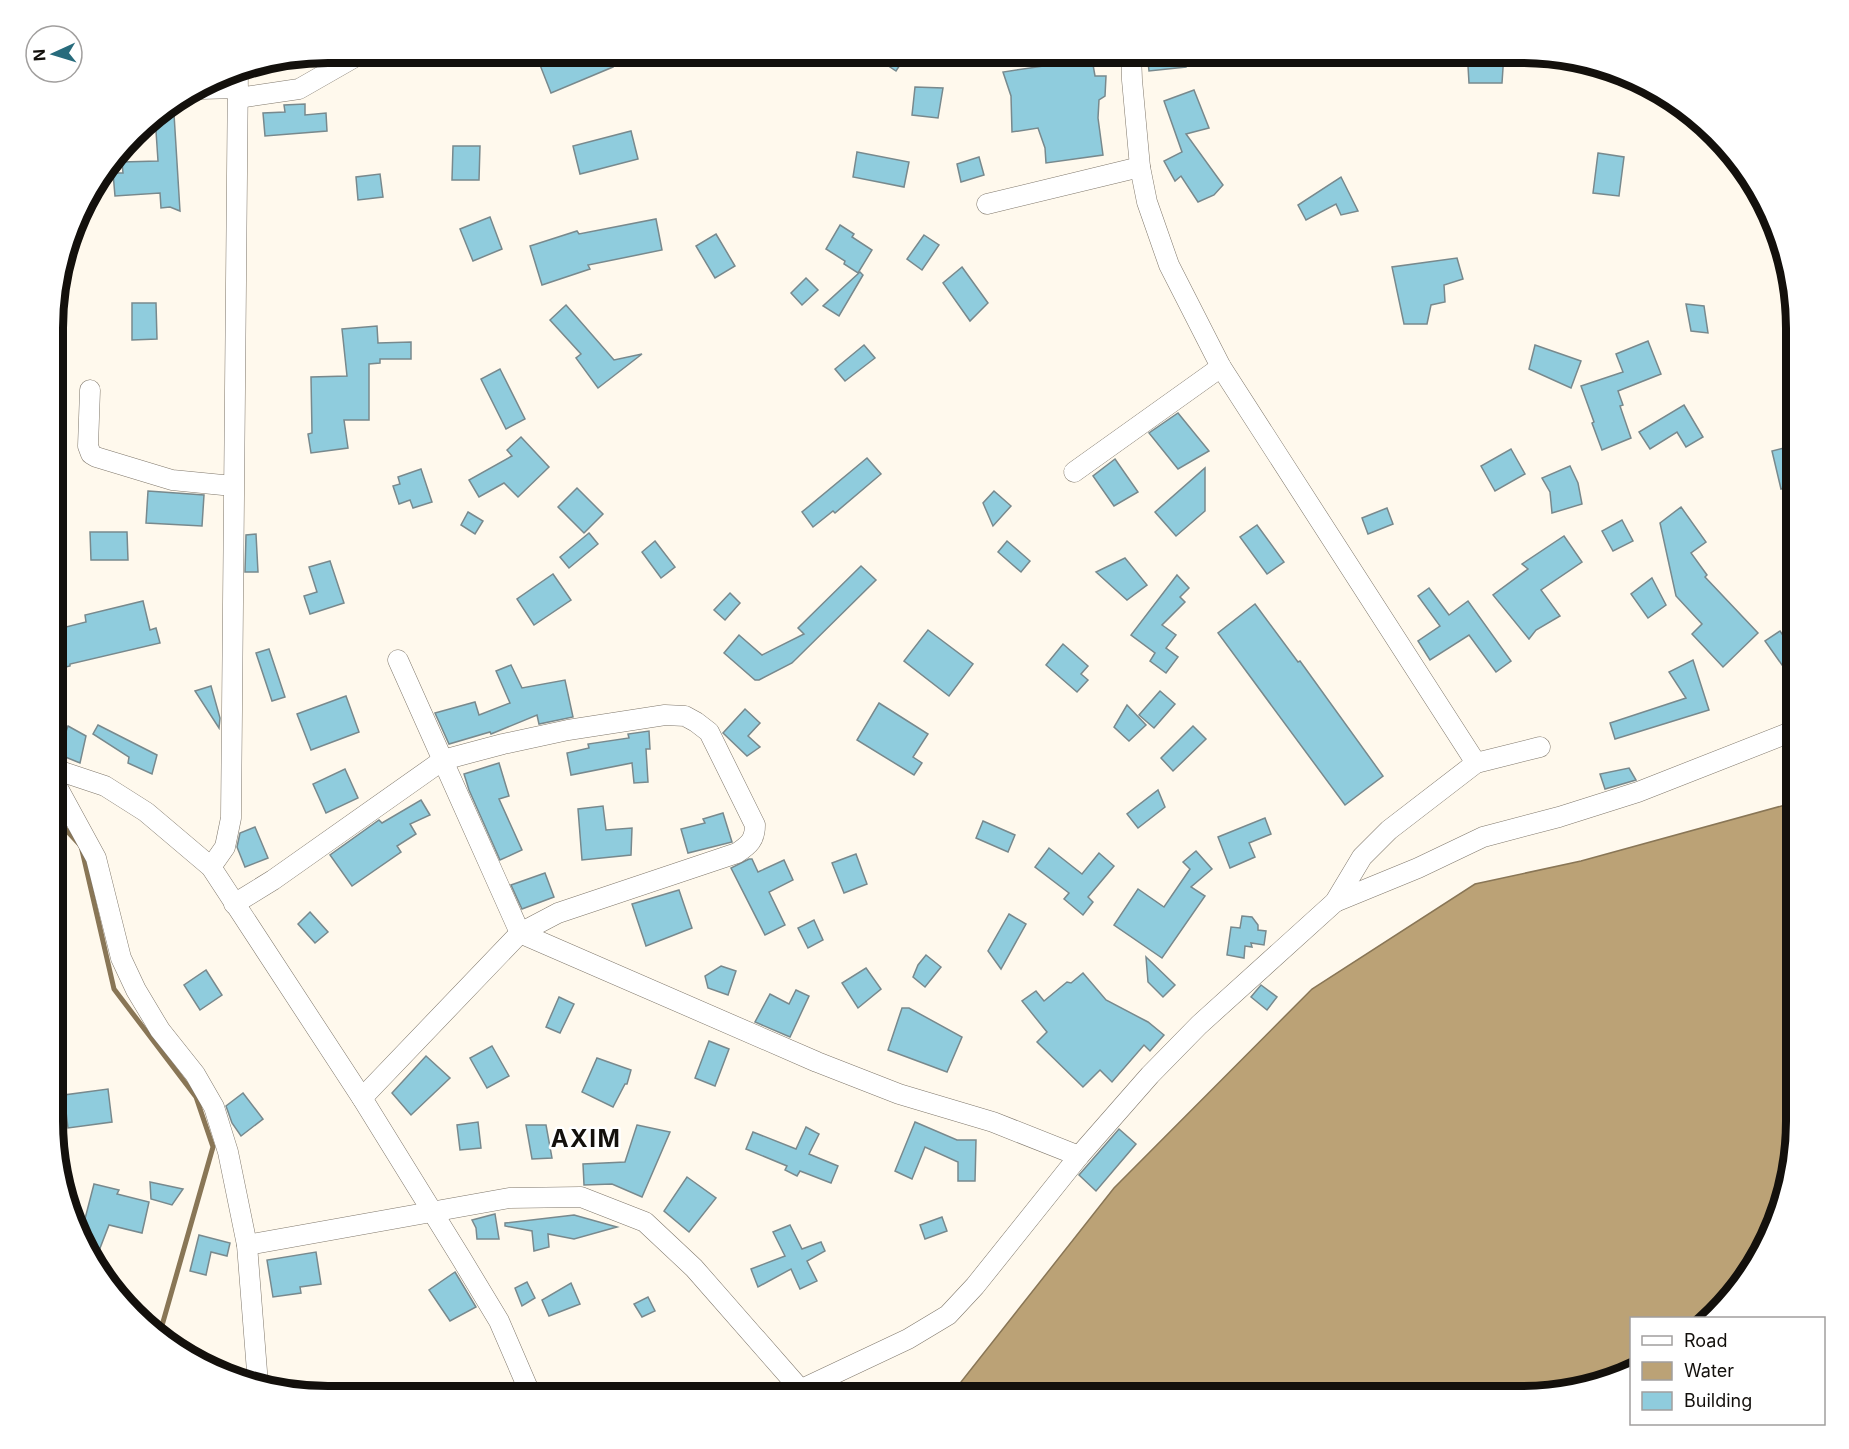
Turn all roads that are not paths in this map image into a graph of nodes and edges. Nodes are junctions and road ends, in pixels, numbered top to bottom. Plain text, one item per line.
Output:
1 (344, 63) edge
2 (1131, 63) edge
3 (238, 79) edge
4 (211, 90) edge
5 (238, 93) junction
6 (1140, 167) junction
7 (987, 204) dead end
8 (1221, 367) junction
9 (90, 390) dead end
10 (1074, 472) dead end
11 (233, 486) junction
12 (398, 660) dead end
13 (1786, 734) edge
14 (1540, 747) dead end
15 (443, 760) junction
16 (1476, 763) junction
17 (63, 772) edge
18 (63, 798) edge
19 (212, 867) junction
20 (1335, 902) junction
21 (234, 904) junction
22 (520, 933) junction
23 (362, 1098) junction
24 (1079, 1156) junction
25 (431, 1212) junction
26 (247, 1245) junction
27 (257, 1377) edge
28 (526, 1386) edge
29 (788, 1386) edge
30 (809, 1386) edge

1 - 5 street
2 - 6 street
3 - 5 street
4 - 5 street
5 - 11 street
6 - 7 street
6 - 8 street
8 - 10 street
8 - 16 street
9 - 11 street
11 - 19 street
12 - 15 street
13 - 20 street
14 - 16 street
15 - 21 street
15 - 22 street
15 - 22 street
16 - 20 street
17 - 19 street
18 - 26 street
19 - 21 street
20 - 24 street
21 - 23 street
22 - 23 street
22 - 24 street
23 - 25 street
24 - 30 street
25 - 26 street
25 - 28 street
25 - 29 street
26 - 27 street

